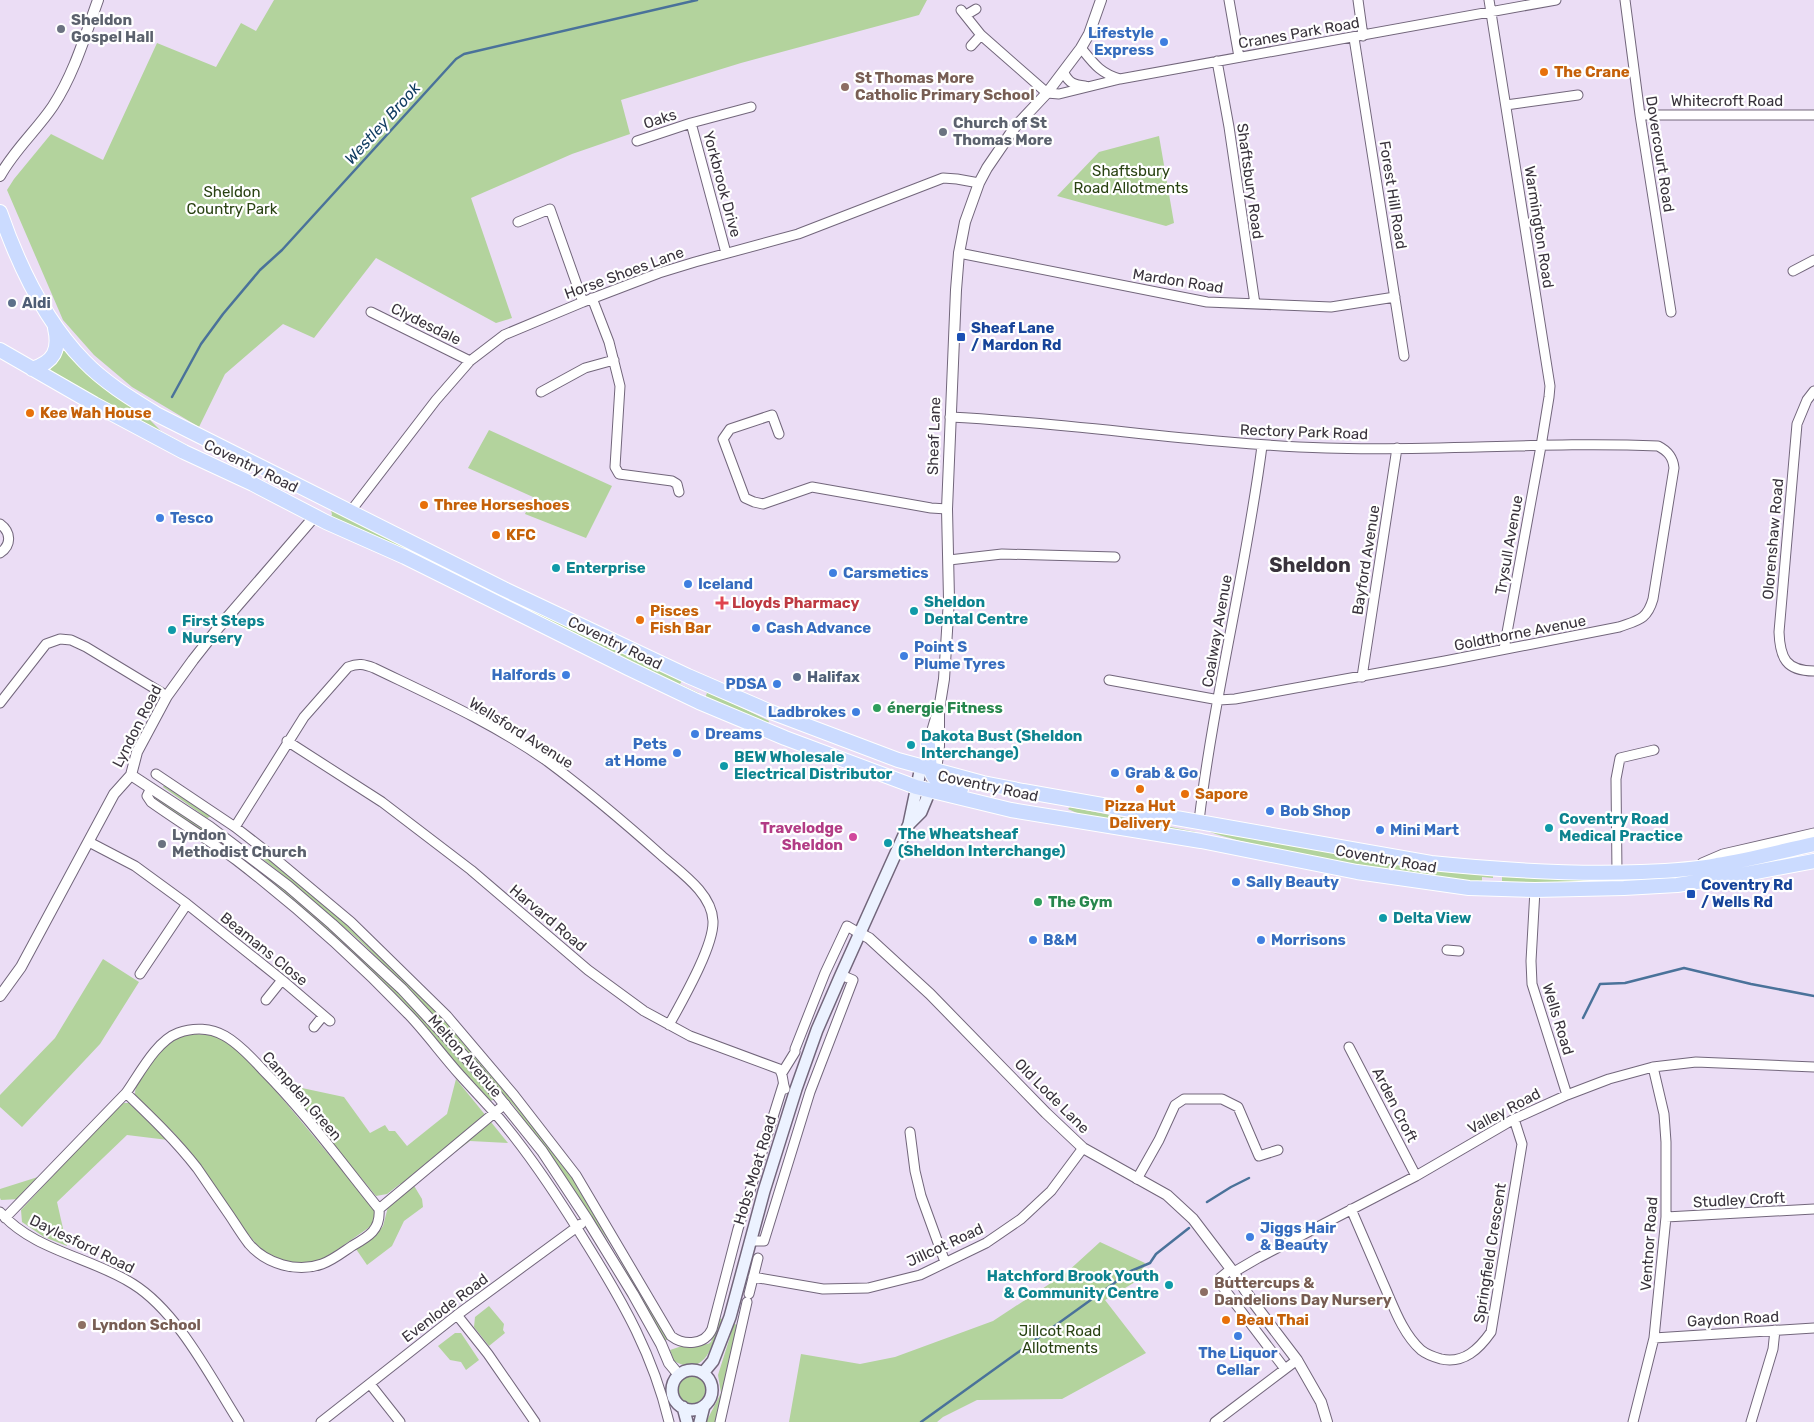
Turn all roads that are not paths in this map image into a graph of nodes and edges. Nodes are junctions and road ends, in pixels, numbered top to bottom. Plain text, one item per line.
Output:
1 (98, 0) edge
2 (1101, 0) edge
3 (1229, 0) edge
4 (1358, 0) edge
5 (1489, 0) edge
6 (1556, 0) edge
7 (1625, 0) edge
8 (976, 9) dead end
9 (1491, 12) junction
10 (980, 34) junction
11 (1358, 37) junction
12 (971, 46) dead end
13 (1081, 48) junction
14 (1239, 57) junction
15 (1217, 61) junction
16 (1064, 73) junction
17 (1120, 79) junction
18 (1092, 87) junction
19 (1047, 93) junction
20 (1578, 95) dead end
21 (1506, 105) junction
22 (751, 107) dead end
23 (1640, 114) junction
24 (1814, 115) edge
25 (692, 123) junction
26 (637, 140) dead end
27 (12, 157) junction
28 (0, 158) edge
29 (0, 176) edge
30 (978, 183) junction
31 (0, 212) edge
32 (518, 222) dead end
33 (726, 253) junction
34 (959, 253) junction
35 (1814, 260) edge
36 (1793, 271) dead end
37 (1395, 297) junction
38 (587, 300) junction
39 (1254, 304) junction
40 (370, 312) dead end
41 (1670, 312) dead end
42 (55, 328) junction
43 (0, 350) edge
44 (1404, 356) dead end
45 (614, 360) junction
46 (470, 361) junction
47 (32, 370) junction
48 (1814, 391) edge
49 (541, 392) dead end
50 (158, 415) junction
51 (950, 416) junction
52 (779, 434) dead end
53 (1262, 446) junction
54 (1541, 446) junction
55 (1658, 446) joint
56 (1397, 448) junction
57 (679, 492) dead end
58 (947, 509) junction
59 (350, 512) junction
60 (315, 516) junction
61 (0, 524) edge
62 (0, 553) edge
63 (1115, 557) dead end
64 (949, 560) junction
65 (1504, 650) junction
66 (1814, 671) edge
67 (1362, 677) junction
68 (1109, 680) dead end
69 (167, 696) junction
70 (1219, 700) junction
71 (0, 702) edge
72 (288, 741) junction
73 (934, 745) joint
74 (1654, 750) dead end
75 (131, 775) junction
76 (159, 776) dead end
77 (926, 781) junction
78 (151, 788) junction
79 (219, 817) junction
80 (909, 824) junction
81 (210, 827) junction
82 (235, 827) junction
83 (1200, 831) junction
84 (1814, 834) edge
85 (251, 840) junction
86 (89, 842) junction
87 (1814, 844) edge
88 (243, 851) junction
89 (1814, 861) edge
90 (1690, 869) junction
91 (1618, 873) junction
92 (1535, 890) junction
93 (187, 904) junction
94 (859, 933) junction
95 (1447, 950) dead end
96 (1459, 951) dead end
97 (140, 974) dead end
98 (841, 975) junction
99 (282, 980) junction
100 (0, 996) edge
101 (266, 1000) dead end
102 (670, 1025) junction
103 (314, 1027) dead end
104 (1349, 1047) dead end
105 (795, 1052) junction
106 (808, 1055) junction
107 (1653, 1067) junction
108 (1814, 1067) edge
109 (782, 1073) junction
110 (783, 1085) junction
111 (126, 1093) junction
112 (794, 1094) junction
113 (1567, 1094) junction
114 (505, 1104) junction
115 (494, 1112) junction
116 (1514, 1119) junction
117 (910, 1132) dead end
118 (1083, 1148) junction
119 (1278, 1150) dead end
120 (1416, 1176) junction
121 (1137, 1179) junction
122 (1351, 1209) junction
123 (1814, 1209) edge
124 (379, 1210) junction
125 (2, 1215) edge
126 (1666, 1217) junction
127 (588, 1219) junction
128 (577, 1227) junction
129 (750, 1241) junction
130 (758, 1258) dead end
131 (945, 1262) junction
132 (1233, 1271) junction
133 (753, 1277) junction
134 (458, 1315) junction
135 (1814, 1328) edge
136 (1775, 1330) junction
137 (1654, 1338) junction
138 (676, 1340) junction
139 (661, 1344) junction
140 (1297, 1360) junction
141 (1285, 1369) junction
142 (703, 1373) junction
143 (679, 1375) junction
144 (370, 1384) junction
145 (704, 1406) junction
146 (683, 1407) junction
147 (239, 1422) edge
148 (322, 1422) edge
149 (400, 1422) edge
150 (535, 1422) edge
151 (669, 1422) edge
152 (687, 1422) edge
153 (700, 1422) edge
154 (720, 1422) edge
155 (1215, 1422) edge
156 (1327, 1422) edge
157 (1634, 1422) edge
158 (1751, 1422) edge

1 - 27 street
2 - 13 street, Sheaf Lane
3 - 14 street
4 - 11 street, Forest Hill Road
5 - 9 street, Warmington Road
6 - 9 street, Cranes Park Road
7 - 23 street, Dovercourt Road
8 - 10 street
9 - 11 street, Cranes Park Road
9 - 21 street, Warmington Road
10 - 12 street
10 - 19 street
11 - 14 street, Cranes Park Road
11 - 37 street, Forest Hill Road
13 - 16 street, Sheaf Lane
13 - 17 street
14 - 15 street, Cranes Park Road
15 - 17 street, Cranes Park Road
15 - 39 street, Shaftsbury Road
16 - 18 street
16 - 19 street, Sheaf Lane
17 - 18 street, Cranes Park Road
18 - 19 street, Cranes Park Road
19 - 30 street, Sheaf Lane
20 - 21 street
21 - 54 street, Warmington Road
22 - 25 street, Yorkbrook Drive
23 - 24 street, Whitecroft Road
23 - 41 street, Dovercourt Road
25 - 26 street, Oaks
25 - 33 street, Yorkbrook Drive
27 - 28 street
27 - 29 street
30 - 33 street, Horse Shoes Lane
30 - 34 street, Sheaf Lane
31 - 42 highway, Coventry Road
32 - 38 street
33 - 38 street, Horse Shoes Lane
34 - 39 street, Mardon Road
34 - 51 street, Sheaf Lane
35 - 36 street
37 - 39 street, Mardon Road
37 - 44 street, Forest Hill Road
38 - 45 street
38 - 46 street, Horse Shoes Lane
40 - 46 street, Clydesdale
42 - 47 highway
42 - 50 highway, Coventry Road
43 - 47 highway, Coventry Road
45 - 49 street
45 - 57 street
46 - 59 street, Horse Shoes Lane
47 - 60 highway, Coventry Road
48 - 66 street, Olorenshaw Road
50 - 59 highway, Coventry Road
50 - 60 highway
51 - 53 street, Rectory Park Road
51 - 58 street, Sheaf Lane
52 - 58 street
53 - 56 street, Rectory Park Road
53 - 70 street, Coalway Avenue
54 - 55 street, Rectory Park Road
54 - 56 street, Rectory Park Road
54 - 65 street, Trysull Avenue
55 - 65 street, Goldthorne Avenue
56 - 67 street, Bayford Avenue
58 - 64 street, Sheaf Lane
59 - 77 highway, Coventry Road
60 - 69 street, Lyndon Road
60 - 77 highway, Coventry Road
61 - 62 street
63 - 64 street
64 - 73 street, Sheaf Lane
65 - 67 street, Goldthorne Avenue
67 - 70 street, Goldthorne Avenue
68 - 70 street, Goldthorne Avenue
69 - 71 street
69 - 75 street, Lyndon Road
70 - 83 street, Coalway Avenue
72 - 82 street, Wellsford Avenue
72 - 102 street, Harvard Road
72 - 102 street, Wellsford Avenue
73 - 77 highway
74 - 91 street
75 - 78 street, Melton Avenue
75 - 86 street, Lyndon Road
76 - 79 street, Melton Avenue
77 - 80 main road, Hobs Moat Road
77 - 80 main road, Hobs Moat Road
77 - 83 highway, Coventry Road
77 - 83 highway, Coventry Road
78 - 81 street, Melton Avenue
78 - 115 street, Melton Avenue
79 - 81 street
79 - 82 street, Melton Avenue
80 - 94 main road, Hobs Moat Road
81 - 88 street, Melton Avenue
82 - 85 street, Melton Avenue
83 - 91 highway, Coventry Road
83 - 92 highway, Coventry Road
84 - 90 street, Coventry Road
85 - 88 street
85 - 138 street, Melton Avenue
86 - 93 street, Beamans Close
86 - 100 street, Lyndon Road
87 - 90 highway, Coventry Road
88 - 114 street, Melton Avenue
89 - 92 highway, Coventry Road
90 - 91 highway, Coventry Road
92 - 113 street, Wells Road
93 - 97 street
93 - 99 street, Beamans Close
94 - 98 main road, Hobs Moat Road
94 - 105 street
94 - 118 street, Old Lode Lane
95 - 96 street
98 - 106 main road, Hobs Moat Road
98 - 129 street, Hobs Moat Road
99 - 101 street
99 - 103 street, Beamans Close
102 - 109 street, Harvard Road
104 - 120 street, Arden Croft
105 - 106 street
105 - 109 street
106 - 112 main road, Hobs Moat Road
107 - 108 street, Valley Road
107 - 113 street, Valley Road
107 - 126 street, Ventnor Road
109 - 110 street
110 - 112 street
110 - 138 street, Hobs Moat Road
111 - 124 street
111 - 124 street, Campden Green
111 - 125 street, Campden Green
112 - 129 main road, Hobs Moat Road
113 - 116 street, Valley Road
114 - 115 street
114 - 127 street, Melton Avenue
115 - 124 street
115 - 128 street, Melton Avenue
116 - 120 street, Valley Road
116 - 122 street, Springfield Crescent
117 - 131 street
118 - 121 street, Old Lode Lane
118 - 131 street, Jillcot Road
119 - 121 street
120 - 122 street, Valley Road
121 - 132 street, Old Lode Lane
122 - 132 street, Valley Road
123 - 126 street, Studley Croft
125 - 147 street, Daylesford Road
126 - 137 street, Ventnor Road
127 - 128 street, Evenlode Road
127 - 139 street, Melton Avenue
128 - 134 street, Evenlode Road
128 - 151 street, Melton Avenue
129 - 142 main road, Hobs Moat Road
130 - 133 street
131 - 133 street, Jillcot Road
132 - 140 street, Old Lode Lane
132 - 141 street
133 - 154 street
134 - 144 street, Evenlode Road
134 - 150 street
135 - 136 street, Gaydon Road
136 - 137 street, Gaydon Road
136 - 158 street
137 - 157 street, Ventnor Road
138 - 139 street
139 - 143 street, Melton Avenue
140 - 141 street
140 - 156 street, Old Lode Lane
141 - 155 street
142 - 143 main road
142 - 145 main road
143 - 146 main road
144 - 148 street, Evenlode Road
144 - 149 street
145 - 146 main road
145 - 153 main road
146 - 152 main road

